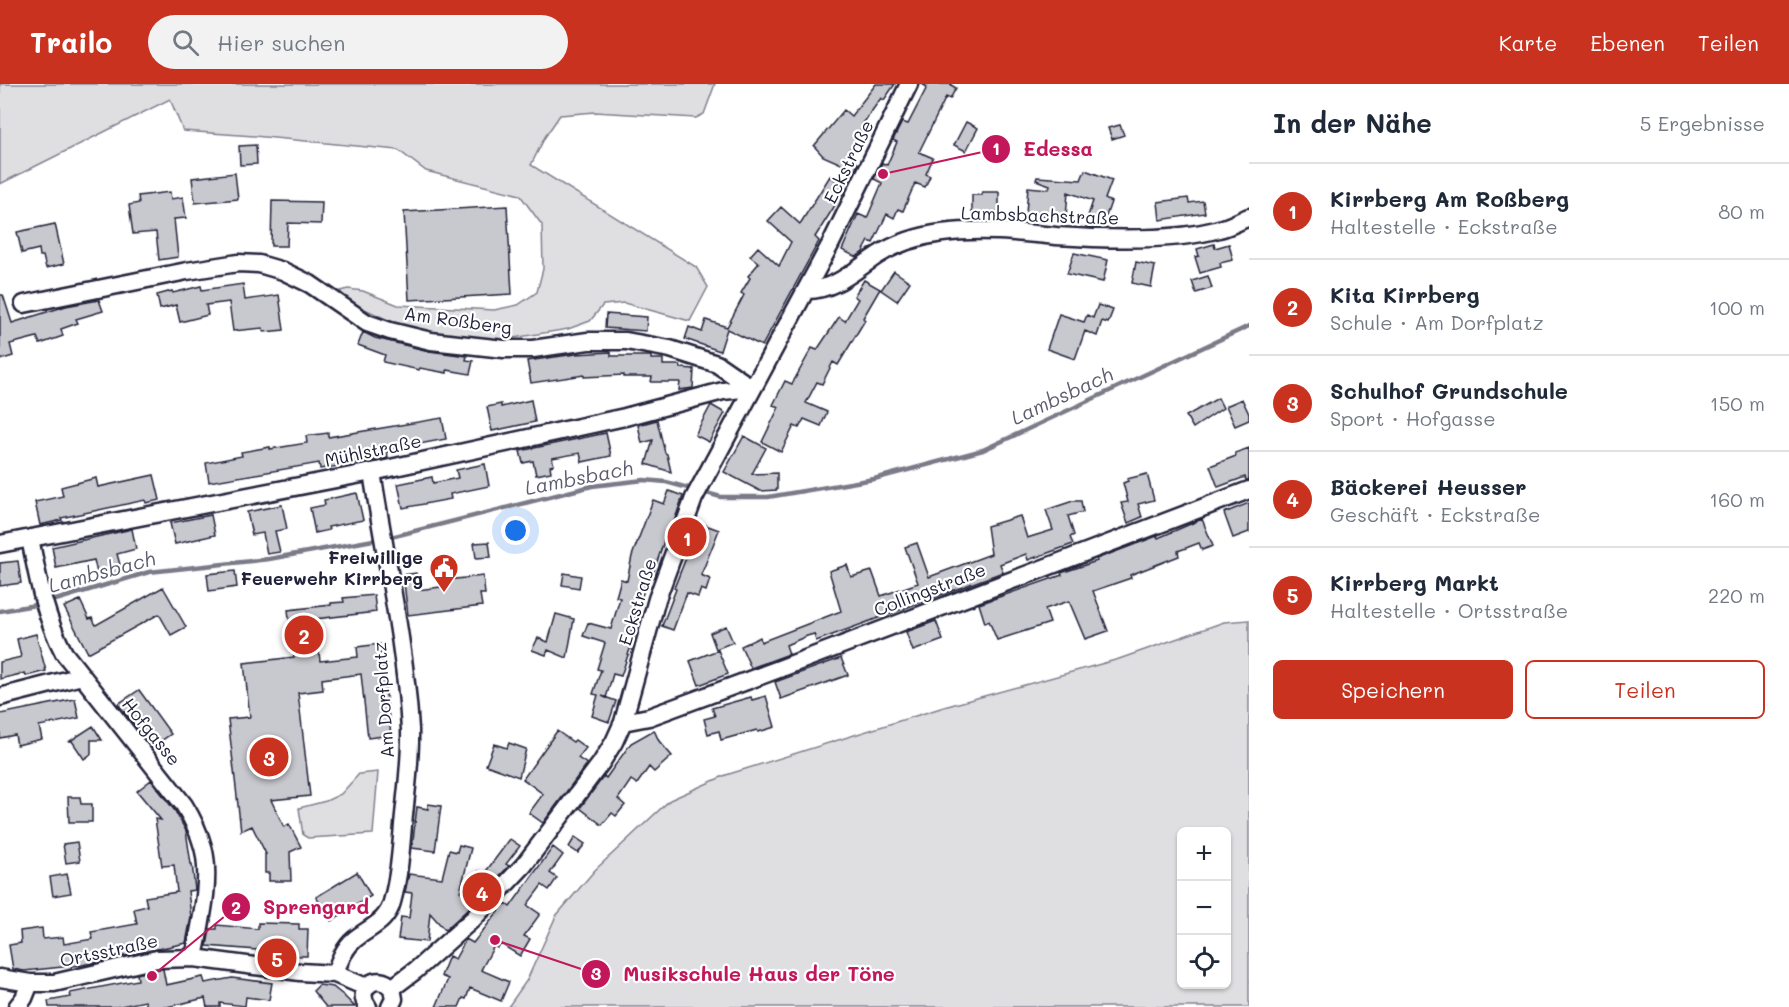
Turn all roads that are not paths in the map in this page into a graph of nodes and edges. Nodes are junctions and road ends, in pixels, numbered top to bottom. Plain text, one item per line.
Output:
1 (909, 84) edge
2 (1249, 217) edge
3 (806, 290) junction
4 (24, 304) dead end
5 (752, 388) junction
6 (372, 472) junction
7 (1249, 490) edge
8 (30, 538) junction
9 (0, 544) edge
10 (82, 676) junction
11 (0, 698) edge
12 (623, 722) junction
13 (194, 958) junction
14 (335, 974) junction
15 (0, 978) edge
16 (30, 983) junction
17 (366, 987) junction
18 (392, 988) junction
19 (17, 1007) edge
20 (368, 1007) edge
21 (390, 1007) edge

1 - 3 street, Eckstraße
2 - 3 street, Lambsbachstraße
3 - 5 street, Eckstraße
4 - 5 street, Am Roßberg
5 - 6 street, Mühlstraße
5 - 12 street, Eckstraße
6 - 8 street, Mühlstraße
6 - 14 street, Am Dorfplatz
7 - 12 street, Collingstraße
8 - 9 street, Mühlstraße
8 - 10 street, Hofgasse
10 - 11 street
10 - 13 street, Hofgasse
12 - 18 street, Eckstraße
13 - 14 street, Ortsstraße
13 - 16 street, Ortsstraße
14 - 17 street, Ortsstraße
15 - 16 street, Ortsstraße
16 - 19 street
17 - 18 street, Ortsstraße
17 - 20 street
18 - 21 street

